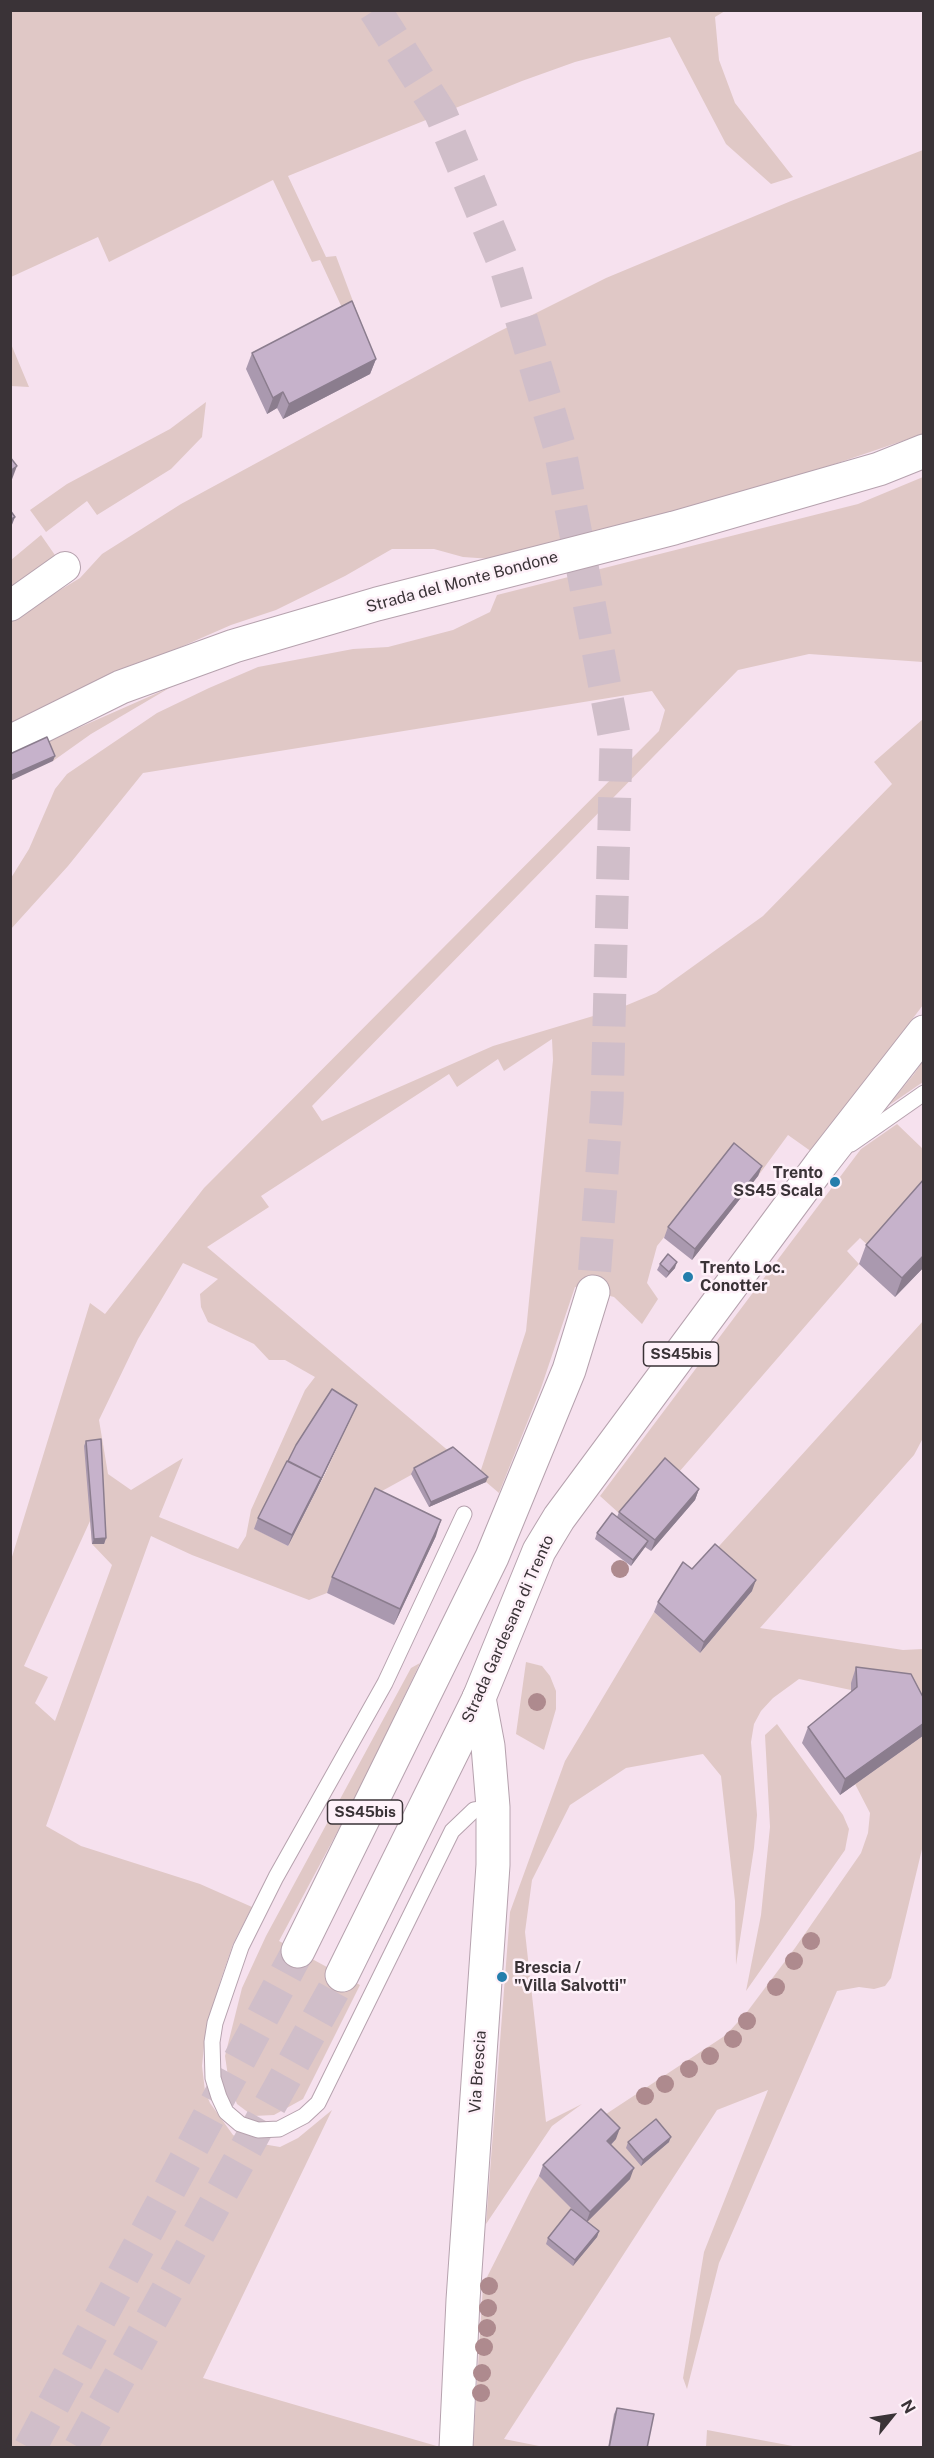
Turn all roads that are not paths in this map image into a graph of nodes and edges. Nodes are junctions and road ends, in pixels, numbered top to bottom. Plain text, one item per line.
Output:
1 (924, 451) edge
2 (65, 567) dead end
3 (10, 606) edge
4 (10, 742) edge
5 (924, 1032) edge
6 (924, 1094) edge
7 (821, 1164) junction
8 (593, 1292) tunnel mouth
9 (464, 1514) dead end
10 (479, 1698) junction
11 (493, 1807) junction
12 (298, 1951) tunnel mouth
13 (342, 1975) tunnel mouth
14 (456, 2448) edge

1 - 4 main road, Strada del Monte Bondone
2 - 3 street
5 - 7 main road, Strada Gardesana di Trento / SS45bis
6 - 7 lane, Strada Gardesana di Trento
7 - 10 main road, Strada Gardesana di Trento / SS45bis
8 - 12 main road, SS45bis
9 - 11 lane
10 - 11 main road, Via Brescia
10 - 13 main road, Strada Gardesana di Trento / SS45bis
11 - 14 main road, Via Brescia

